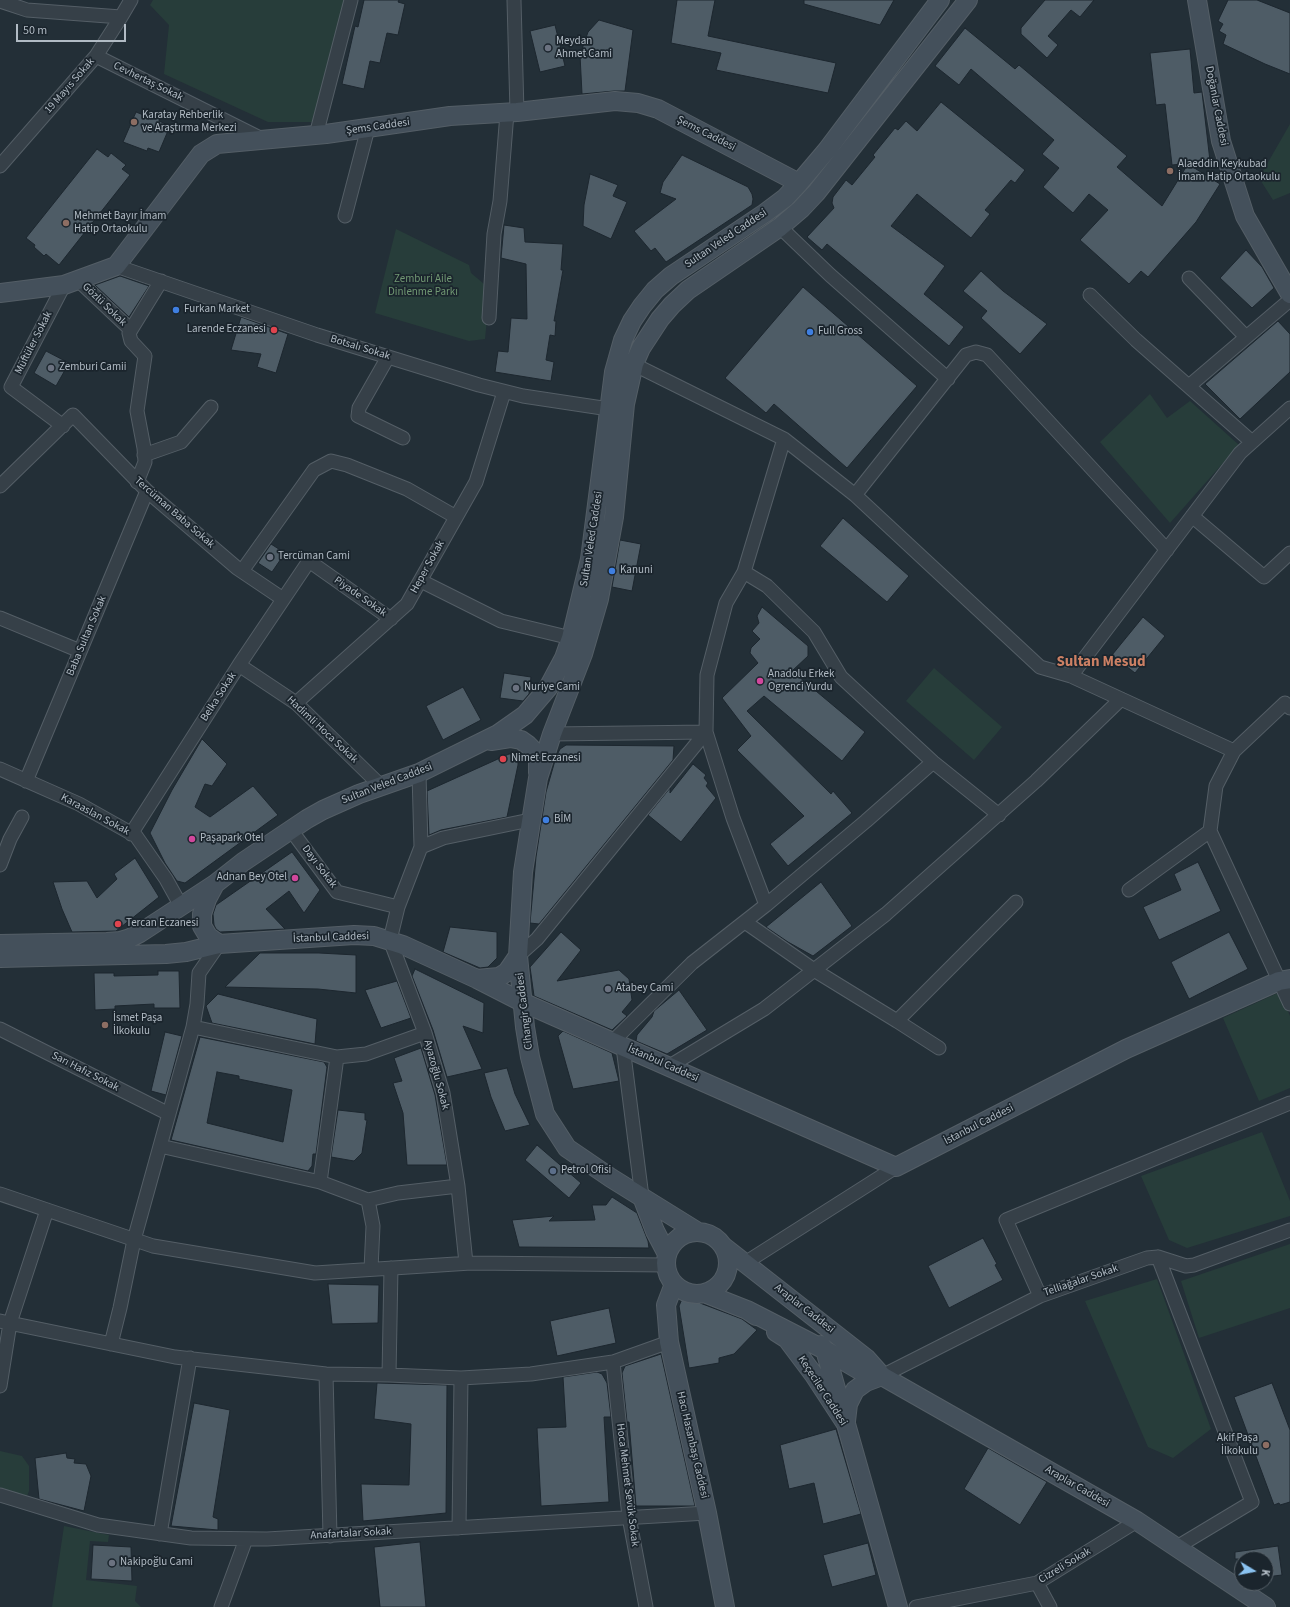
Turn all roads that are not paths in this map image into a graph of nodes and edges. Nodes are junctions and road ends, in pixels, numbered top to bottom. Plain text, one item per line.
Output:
1 (0, 0) edge
2 (131, 0) edge
3 (351, 0) edge
4 (514, 0) edge
5 (940, 0) edge
6 (968, 0) edge
7 (1197, 0) edge
8 (121, 17) junction
9 (96, 56) junction
10 (512, 112) junction
11 (368, 128) junction
12 (316, 135) junction
13 (264, 140) junction
14 (0, 166) edge
15 (800, 183) junction
16 (345, 216) dead end
17 (780, 227) junction
18 (116, 266) junction
19 (1189, 278) dead end
20 (161, 281) junction
21 (71, 282) junction
22 (0, 293) edge
23 (1290, 294) edge
24 (1090, 295) dead end
25 (1290, 300) edge
26 (489, 318) dead end
27 (131, 330) junction
28 (1246, 337) junction
29 (388, 357) junction
30 (626, 360) junction
31 (948, 379) junction
32 (1189, 386) junction
33 (504, 392) junction
34 (212, 407) dead end
35 (609, 408) junction
36 (1290, 408) edge
37 (63, 426) junction
38 (403, 438) dead end
39 (784, 439) junction
40 (1252, 442) junction
41 (144, 455) junction
42 (137, 482) junction
43 (1, 484) edge
44 (148, 491) junction
45 (855, 495) junction
46 (1192, 516) junction
47 (456, 517) junction
48 (1167, 550) junction
49 (1290, 553) edge
50 (309, 561) joint
51 (242, 571) junction
52 (744, 572) junction
53 (421, 581) junction
54 (283, 599) junction
55 (0, 618) edge
56 (391, 619) junction
57 (571, 638) junction
58 (80, 651) junction
59 (239, 664) junction
60 (1071, 676) junction
61 (1121, 699) junction
62 (296, 703) junction
63 (1288, 703) edge
64 (706, 732) junction
65 (552, 734) junction
66 (476, 745) junction
67 (1234, 751) junction
68 (933, 762) junction
69 (0, 769) edge
70 (419, 773) junction
71 (538, 778) junction
72 (26, 781) junction
73 (381, 786) junction
74 (999, 814) junction
75 (22, 817) dead end
76 (530, 820) junction
77 (291, 830) junction
78 (1210, 831) junction
79 (131, 834) junction
80 (421, 847) junction
81 (0, 865) edge
82 (214, 884) junction
83 (1129, 890) dead end
84 (1016, 902) dead end
85 (766, 905) junction
86 (181, 906) junction
87 (398, 908) junction
88 (745, 922) junction
89 (390, 940) junction
90 (0, 944) edge
91 (219, 944) junction
92 (518, 956) junction
93 (0, 958) edge
94 (814, 970) junction
95 (477, 979) junction
96 (1285, 980) edge
97 (522, 1002) junction
98 (1290, 1004) edge
99 (897, 1021) junction
100 (192, 1027) junction
101 (0, 1029) edge
102 (425, 1033) junction
103 (618, 1044) junction
104 (939, 1048) dead end
105 (337, 1057) junction
106 (668, 1067) junction
107 (1290, 1103) edge
108 (169, 1114) junction
109 (160, 1146) junction
110 (896, 1167) junction
111 (320, 1182) junction
112 (458, 1186) junction
113 (0, 1194) edge
114 (642, 1197) junction
115 (368, 1200) junction
116 (47, 1210) junction
117 (1290, 1230) edge
118 (698, 1232) junction
119 (134, 1240) junction
120 (723, 1246) junction
121 (1158, 1257) junction
122 (666, 1259) junction
123 (466, 1263) junction
124 (745, 1263) junction
125 (391, 1268) junction
126 (371, 1269) junction
127 (674, 1284) junction
128 (704, 1294) junction
129 (787, 1295) junction
130 (1040, 1296) junction
131 (747, 1310) junction
132 (5, 1322) edge
133 (669, 1342) junction
134 (111, 1344) junction
135 (825, 1350) junction
136 (190, 1358) junction
137 (613, 1362) junction
138 (326, 1374) junction
139 (389, 1375) junction
140 (882, 1376) junction
141 (461, 1378) junction
142 (0, 1386) edge
143 (846, 1424) junction
144 (0, 1495) edge
145 (707, 1512) junction
146 (630, 1517) junction
147 (1137, 1521) junction
148 (459, 1528) junction
149 (160, 1534) junction
150 (330, 1536) junction
151 (246, 1539) junction
152 (1177, 1547) junction
153 (1037, 1584) junction
154 (221, 1607) edge
155 (646, 1607) edge
156 (725, 1607) edge
157 (898, 1607) edge
158 (916, 1607) edge
159 (1050, 1607) edge
160 (1266, 1607) edge

1 - 8 street
2 - 8 street, 19 Mayıs Sokak
3 - 12 street
4 - 10 street
5 - 15 street, Sultan Veled Caddesi
6 - 17 street, Sultan Veled Caddesi
7 - 23 street, Doğanlar Caddesi
8 - 9 street, 19 Mayıs Sokak
9 - 13 street, Cevhertaş Sokak
9 - 14 street, 19 Mayıs Sokak
10 - 11 street, Şems Caddesi
10 - 15 street, Şems Caddesi
10 - 26 street
11 - 12 street, Şems Caddesi
11 - 16 street
12 - 13 street, Şems Caddesi
13 - 18 street, Şems Caddesi
15 - 30 street, Sultan Veled Caddesi
17 - 30 street, Sultan Veled Caddesi
17 - 31 street
18 - 20 street, Botsalı Sokak
18 - 21 street
19 - 28 street
20 - 27 street, Gözlü Sokak
20 - 29 street, Botsalı Sokak
21 - 22 street
21 - 27 street, Gözlü Sokak
21 - 37 street, Müftüler Sokak
24 - 32 street
25 - 28 street
27 - 41 street, Gözlü Sokak
28 - 32 street
29 - 33 street, Botsalı Sokak
29 - 38 street
30 - 35 street, Sultan Veled Caddesi
30 - 39 street
30 - 65 street, Sultan Veled Caddesi
31 - 45 street
31 - 48 street
32 - 40 street
33 - 35 street, Botsalı Sokak
33 - 47 street, Heper Sokak
34 - 41 street
35 - 57 street, Sultan Veled Caddesi
36 - 40 street
37 - 42 street, Tercüman Baba Sokak
37 - 43 street
39 - 45 street
39 - 52 street
40 - 46 street
41 - 42 street, Gözlü Sokak
42 - 44 street, Tercüman Baba Sokak
44 - 51 street, Tercüman Baba Sokak
44 - 58 street, Baba Sultan Sokak
45 - 60 street
46 - 48 street
46 - 49 street
47 - 51 street
47 - 53 street, Heper Sokak
48 - 60 street
50 - 54 street, Belka Sokak
50 - 56 street, Piyade Sokak
51 - 54 street, Tercüman Baba Sokak
52 - 64 street
52 - 68 street
53 - 56 street, Heper Sokak
53 - 57 street
54 - 59 street, Belka Sokak
55 - 58 street
56 - 62 street, Heper Sokak
57 - 66 street, Sultan Veled Caddesi
58 - 72 street, Baba Sultan Sokak
59 - 62 street, Hadimli Hoca Sokak
59 - 79 street, Belka Sokak
60 - 61 street
61 - 67 street
61 - 74 street
62 - 73 street, Hadimli Hoca Sokak
63 - 67 street
64 - 65 street
64 - 85 street
64 - 92 street
65 - 71 street, Sultan Veled Caddesi
66 - 70 street, Sultan Veled Caddesi
66 - 71 street
67 - 78 street
68 - 74 street
68 - 85 street
69 - 72 street, Karaaslan Sokak
70 - 73 street, Sultan Veled Caddesi
70 - 80 street
71 - 76 street, Cihangir Caddesi
72 - 79 street, Karaaslan Sokak
73 - 77 street, Sultan Veled Caddesi
74 - 94 street
75 - 81 street
76 - 80 street
76 - 92 street, Cihangir Caddesi
77 - 82 street, Sultan Veled Caddesi
77 - 87 street, Dayı Sokak
78 - 83 street
78 - 96 street
79 - 86 street, Karaaslan Sokak
80 - 87 street
82 - 86 street, Sultan Veled Caddesi
82 - 91 street
84 - 99 street
85 - 88 street
86 - 90 street, Sultan Veled Caddesi
87 - 89 street
88 - 94 street
88 - 103 street
89 - 91 street, İstanbul Caddesi
89 - 95 street, İstanbul Caddesi
89 - 102 street, Ayazoğlu Sokak
91 - 93 street, İstanbul Caddesi
91 - 100 street
92 - 95 street
92 - 97 street, Cihangir Caddesi
94 - 99 street
94 - 106 street
95 - 97 street, İstanbul Caddesi
96 - 98 street
96 - 110 street, İstanbul Caddesi
97 - 103 street, İstanbul Caddesi
97 - 114 street, Cihangir Caddesi
99 - 104 street
100 - 105 street
100 - 108 street
101 - 108 street, Sarı Hafız Sokak
102 - 105 street
102 - 112 street, Ayazoğlu Sokak
103 - 106 street, İstanbul Caddesi
103 - 114 street
105 - 111 street
106 - 110 street, İstanbul Caddesi
107 - 130 street
108 - 109 street
109 - 111 street
109 - 119 street
110 - 124 street
111 - 115 street
112 - 115 street
112 - 123 street, Ayazoğlu Sokak
113 - 116 street
114 - 118 street, Cihangir Caddesi
114 - 122 street
115 - 126 street
116 - 119 street
116 - 132 street
117 - 121 street
118 - 120 street, Cihangir Caddesi
118 - 122 street
119 - 126 street
119 - 134 street
120 - 124 street, Araplar Caddesi
120 - 128 street
121 - 130 street, Telliağalar Sokak
121 - 152 street
122 - 123 street
122 - 127 street
123 - 125 street
124 - 129 street, Araplar Caddesi
125 - 126 street
125 - 139 street
127 - 128 street
127 - 133 street, Hacı Hasanbaşı Caddesi
128 - 131 street, Keçeciler Caddesi
129 - 135 street
129 - 140 street, Araplar Caddesi
130 - 140 street, Telliağalar Sokak
131 - 135 street, Araplar Caddesi
131 - 143 street, Keçeciler Caddesi
132 - 134 street
132 - 142 street
133 - 137 street
133 - 145 street, Hacı Hasanbaşı Caddesi
134 - 136 street
135 - 140 street, Araplar Caddesi
135 - 143 street
136 - 138 street
136 - 149 street
137 - 141 street
137 - 146 street, Hoca Mehmet Sevük Sokak
138 - 139 street
138 - 150 street
139 - 141 street
140 - 143 street
140 - 147 street, Araplar Caddesi
141 - 148 street
143 - 157 street, Keçeciler Caddesi
144 - 149 street, Anafartalar Sokak
145 - 146 street, Anafartalar Sokak
145 - 156 street, Hacı Hasanbaşı Caddesi
146 - 148 street, Anafartalar Sokak
146 - 155 street, Hoca Mehmet Sevük Sokak
147 - 152 street, Araplar Caddesi
147 - 153 street, Cizreli Sokak
148 - 150 street, Anafartalar Sokak
149 - 151 street, Anafartalar Sokak
150 - 151 street, Anafartalar Sokak
151 - 154 street
152 - 160 street, Araplar Caddesi
153 - 158 street, Cizreli Sokak
153 - 159 street

